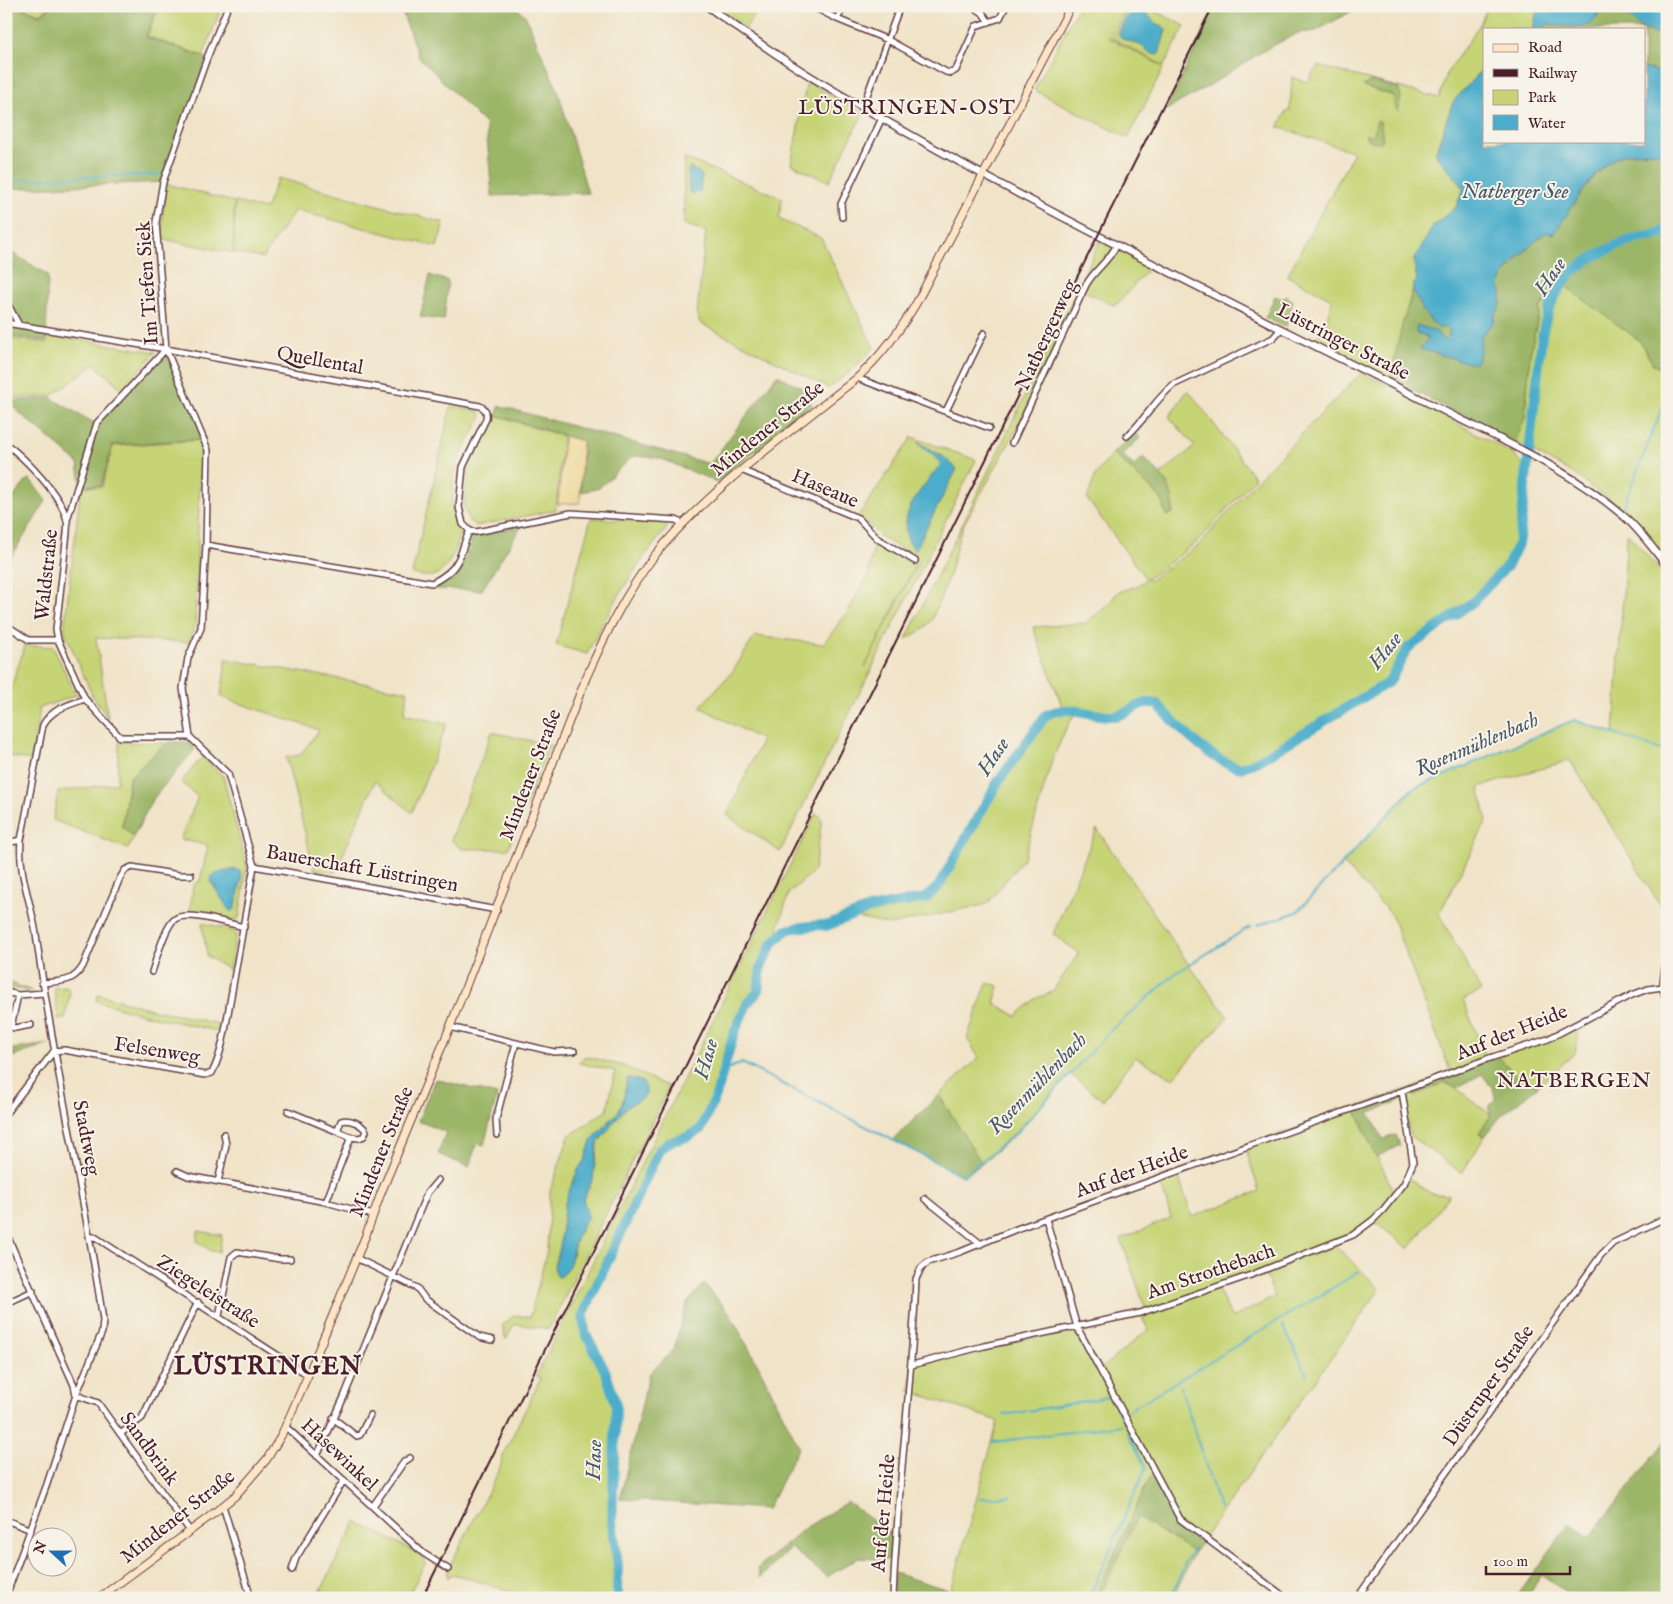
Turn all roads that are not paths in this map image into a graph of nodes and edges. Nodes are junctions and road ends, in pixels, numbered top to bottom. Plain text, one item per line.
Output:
1 (228, 6) edge
2 (707, 6) edge
3 (812, 6) edge
4 (844, 6) edge
5 (900, 6) edge
6 (971, 6) edge
7 (1006, 6) edge
8 (1071, 6) edge
9 (837, 20) junction
10 (989, 22) junction
11 (888, 40) junction
12 (863, 106) junction
13 (882, 118) junction
14 (982, 176) junction
15 (842, 217) dead end
16 (1116, 246) junction
17 (6, 301) edge
18 (6, 323) edge
19 (19, 325) junction
20 (1281, 329) junction
21 (984, 333) dead end
22 (166, 349) junction
23 (858, 378) junction
24 (946, 411) junction
25 (989, 428) dead end
26 (1127, 436) dead end
27 (1012, 443) dead end
28 (6, 444) edge
29 (741, 470) junction
30 (67, 520) junction
31 (683, 524) junction
32 (470, 531) junction
33 (206, 545) junction
34 (916, 561) dead end
35 (1667, 566) edge
36 (6, 625) edge
37 (58, 640) junction
38 (85, 699) junction
39 (190, 737) junction
40 (21, 840) junction
41 (6, 842) edge
42 (254, 866) junction
43 (191, 875) dead end
44 (497, 910) junction
45 (244, 927) junction
46 (1667, 954) edge
47 (152, 972) dead end
48 (42, 983) junction
49 (1663, 987) junction
50 (6, 992) edge
51 (44, 993) junction
52 (18, 995) junction
53 (1667, 1001) edge
54 (31, 1025) dead end
55 (450, 1027) junction
56 (516, 1043) junction
57 (54, 1051) junction
58 (574, 1051) dead end
59 (1402, 1091) junction
60 (288, 1111) dead end
61 (6, 1113) edge
62 (337, 1131) junction
63 (224, 1134) dead end
64 (497, 1134) dead end
65 (351, 1137) junction
66 (177, 1171) dead end
67 (438, 1180) dead end
68 (218, 1182) junction
69 (924, 1199) dead end
70 (326, 1202) junction
71 (373, 1215) junction
72 (1667, 1217) edge
73 (1046, 1220) junction
74 (6, 1233) edge
75 (91, 1237) junction
76 (981, 1244) junction
77 (356, 1258) junction
78 (290, 1259) dead end
79 (393, 1276) junction
80 (33, 1291) junction
81 (6, 1301) edge
82 (198, 1302) junction
83 (219, 1316) junction
84 (1077, 1327) junction
85 (492, 1340) dead end
86 (912, 1365) junction
87 (308, 1375) junction
88 (76, 1395) junction
89 (370, 1415) dead end
90 (333, 1418) junction
91 (286, 1426) junction
92 (120, 1434) junction
93 (317, 1456) junction
94 (410, 1458) dead end
95 (344, 1480) junction
96 (223, 1506) junction
97 (373, 1506) junction
98 (6, 1520) edge
99 (31, 1526) edge
100 (28, 1529) edge
101 (190, 1531) junction
102 (28, 1536) edge
103 (292, 1570) dead end
104 (448, 1570) dead end
105 (6, 1596) edge
106 (100, 1598) edge
107 (251, 1598) edge
108 (893, 1598) edge
109 (1286, 1598) edge
110 (1357, 1598) edge

1 - 22 street, Im Tiefen Siek
2 - 12 street, Lüstringer Straße
3 - 9 street
4 - 9 street
5 - 11 street
6 - 10 street
7 - 10 street
8 - 14 main road, Mindener Straße
9 - 11 street
10 - 11 street
11 - 12 street
12 - 13 street, Lüstringer Straße
13 - 14 street, Lüstringer Straße
13 - 15 street
14 - 16 street, Lüstringer Straße
14 - 23 main road, Mindener Straße
16 - 20 street, Lüstringer Straße
16 - 27 street, Natbergerweg
17 - 19 street
18 - 19 street, Quellental
19 - 22 street, Quellental
20 - 26 street
20 - 35 street, Lüstringer Straße
21 - 24 street
22 - 30 street
22 - 32 street, Quellental
22 - 33 street, Im Tiefen Siek
23 - 24 street
23 - 29 main road, Mindener Straße
24 - 25 street
28 - 30 street, Waldstraße
29 - 31 main road, Mindener Straße
29 - 34 street, Haseaue
30 - 37 street, Waldstraße
31 - 32 street
31 - 44 main road, Mindener Straße
32 - 33 street
33 - 39 street, Im Tiefen Siek
36 - 37 street
37 - 38 street
38 - 39 street
38 - 40 street, Stadtweg
39 - 42 street, Bauerschaft Lüstringen
40 - 41 street
40 - 48 street, Stadtweg
42 - 44 street, Bauerschaft Lüstringen
42 - 45 street, Felsenweg
43 - 48 street
44 - 55 main road, Mindener Straße
45 - 47 street
45 - 57 street, Felsenweg
46 - 49 street
48 - 51 street, Stadtweg
49 - 53 street
49 - 59 street, Auf der Heide
50 - 52 street
51 - 52 street
51 - 57 street, Stadtweg
52 - 54 street
55 - 56 street
55 - 71 main road, Mindener Straße
56 - 58 street
56 - 64 street
57 - 61 street
57 - 75 street, Stadtweg
59 - 73 street, Auf der Heide
59 - 84 street, Am Strothebach
60 - 62 street
62 - 65 street
62 - 65 street
63 - 68 street
65 - 70 street
66 - 68 street
67 - 79 street
68 - 70 street
69 - 76 street
70 - 71 street
71 - 77 main road, Mindener Straße
72 - 110 street, Düstruper Straße
73 - 76 street, Auf der Heide
73 - 84 street
74 - 80 street
75 - 82 street, Ziegeleistraße
75 - 88 street, Stadtweg
76 - 86 street, Auf der Heide
77 - 79 street
77 - 87 main road, Mindener Straße
78 - 83 street
79 - 85 street
79 - 90 street
80 - 81 street
80 - 88 street
82 - 83 street, Ziegeleistraße
82 - 92 street
83 - 87 street, Ziegeleistraße
84 - 86 street, Am Strothebach
84 - 109 street
86 - 108 street, Auf der Heide
87 - 91 main road, Mindener Straße
88 - 92 street, Sandbrink
88 - 99 street, Stadtweg
89 - 90 street
90 - 93 street
91 - 93 street, Hasewinkel
91 - 96 main road, Mindener Straße
92 - 101 street, Sandbrink
93 - 95 street, Hasewinkel
94 - 97 street, Hasewinkel
95 - 97 street, Hasewinkel
95 - 103 street
96 - 101 main road, Mindener Straße
96 - 107 street
97 - 104 street, Hasewinkel
98 - 100 street
101 - 106 main road, Mindener Straße
102 - 105 street, Stadtweg

